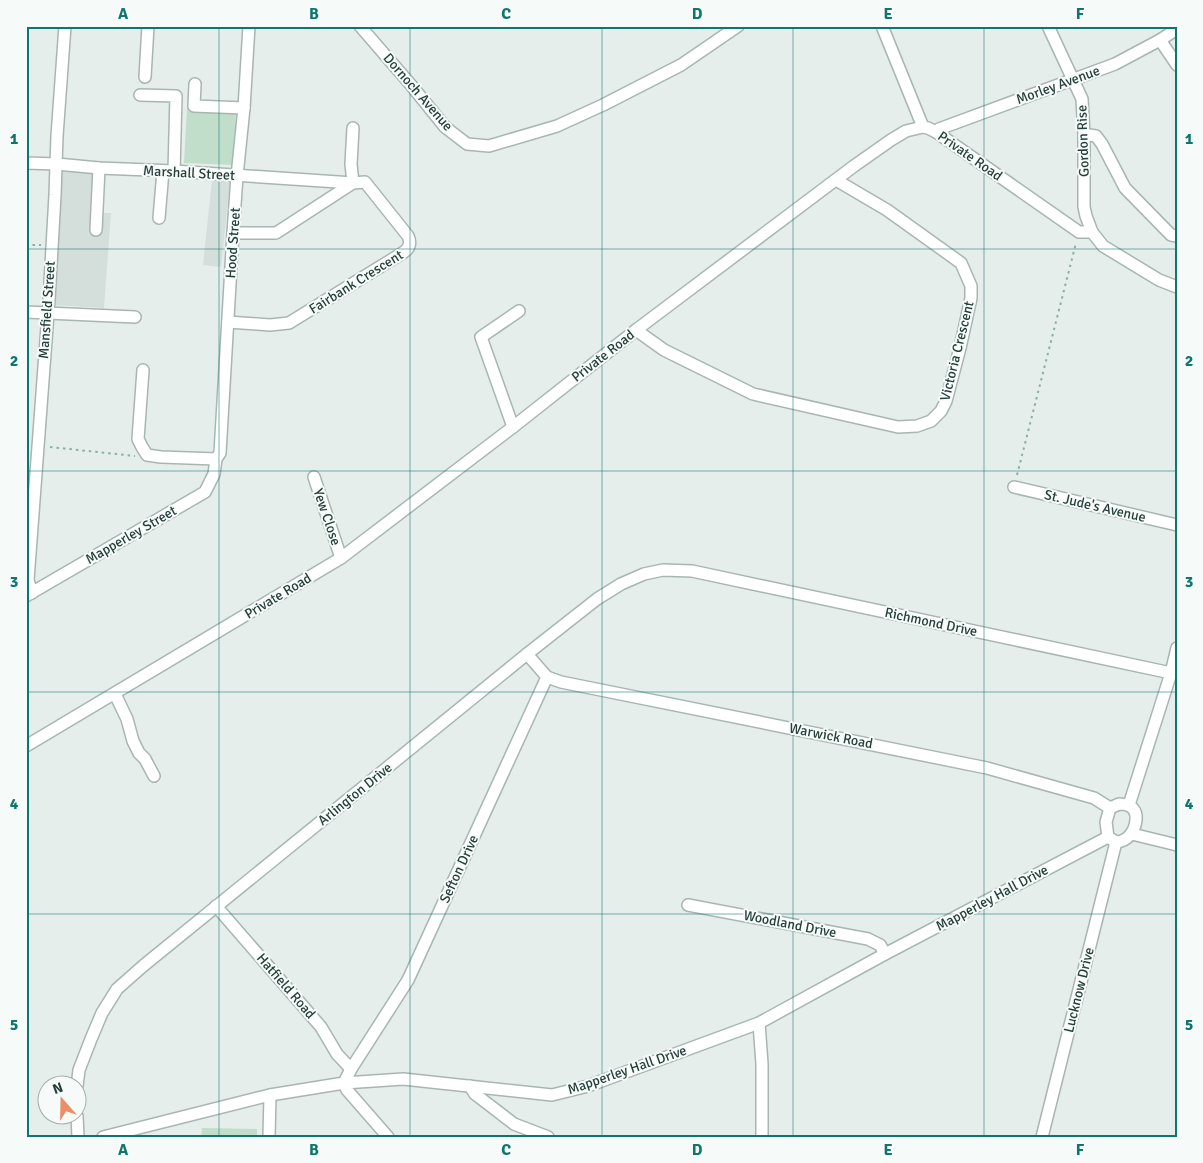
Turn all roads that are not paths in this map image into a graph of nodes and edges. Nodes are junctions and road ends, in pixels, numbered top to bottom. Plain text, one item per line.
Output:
1 (65, 26) edge
2 (148, 26) edge
3 (249, 26) edge
4 (360, 26) edge
5 (738, 26) edge
6 (882, 26) edge
7 (1048, 26) edge
8 (1177, 29) edge
9 (1160, 40) junction
10 (1177, 65) edge
11 (145, 77) dead end
12 (1073, 80) junction
13 (195, 84) dead end
14 (140, 95) dead end
15 (244, 108) junction
16 (923, 127) junction
17 (353, 128) dead end
18 (936, 132) junction
19 (1084, 136) junction
20 (26, 163) edge
21 (57, 164) junction
22 (100, 168) junction
23 (168, 171) junction
24 (237, 176) junction
25 (836, 180) junction
26 (353, 183) junction
27 (159, 218) dead end
28 (96, 230) dead end
29 (1092, 232) junction
30 (233, 233) junction
31 (1177, 236) edge
32 (1177, 287) edge
33 (519, 311) dead end
34 (26, 312) edge
35 (48, 314) junction
36 (135, 317) dead end
37 (228, 322) junction
38 (636, 330) junction
39 (143, 370) dead end
40 (513, 427) junction
41 (216, 459) junction
42 (314, 477) dead end
43 (1014, 487) road end
44 (1177, 525) edge
45 (341, 558) junction
46 (692, 571) joint
47 (29, 594) edge
48 (1177, 648) edge
49 (527, 654) junction
50 (1171, 673) junction
51 (547, 677) junction
52 (115, 694) junction
53 (26, 746) edge
54 (154, 776) dead end
55 (1129, 805) junction
56 (1110, 808) junction
57 (1132, 834) junction
58 (1112, 840) junction
59 (1177, 845) edge
60 (688, 905) dead end
61 (216, 906) junction
62 (885, 954) junction
63 (759, 1023) junction
64 (351, 1069) junction
65 (78, 1076) edge
66 (344, 1082) junction
67 (470, 1086) junction
68 (270, 1094) junction
69 (103, 1137) edge
70 (269, 1137) edge
71 (388, 1137) edge
72 (548, 1137) edge
73 (762, 1137) edge
74 (1042, 1137) edge

1 - 21 street, Mansfield Street
2 - 11 street
3 - 15 street, Hood Street
4 - 5 street, Dornoch Avenue
6 - 16 street
7 - 12 street, Gordon Rise
8 - 9 street, Morley Avenue
9 - 10 street
9 - 12 street, Morley Avenue
12 - 18 street, Morley Avenue
12 - 19 street, Gordon Rise
13 - 15 street
14 - 23 street
15 - 24 street, Hood Street
16 - 18 street, Private Road
16 - 25 street, Private Road
17 - 26 street
18 - 29 street, Private Road
19 - 29 street, Gordon Rise
19 - 31 street
20 - 21 street, Marshall Street
21 - 22 street, Marshall Street
21 - 35 street, Mansfield Street
22 - 23 street, Marshall Street
22 - 28 street
23 - 24 street, Marshall Street
23 - 27 street
24 - 26 street, Marshall Street
24 - 30 street, Hood Street
25 - 38 street, Private Road
25 - 38 street, Victoria Crescent
26 - 30 street
26 - 37 street, Fairbank Crescent
29 - 32 street
30 - 37 street, Hood Street
33 - 40 street
34 - 35 street
35 - 36 street
35 - 47 street, Mansfield Street
37 - 41 street, Hood Street
38 - 40 street, Private Road
39 - 41 street
40 - 45 street, Private Road
41 - 47 street, Mapperley Street
42 - 45 street, Yew Close
43 - 44 street, St. Jude's Avenue
45 - 52 street, Private Road
46 - 49 street, Arlington Drive
46 - 50 street, Richmond Drive
48 - 50 street
49 - 51 street
49 - 61 street, Arlington Drive
50 - 55 street
51 - 56 street, Warwick Road
51 - 64 street, Sefton Drive
52 - 53 street, Private Road
52 - 54 street
55 - 56 street
55 - 57 street
56 - 58 street, Lucknow Drive
57 - 58 street
57 - 59 street
58 - 62 street, Mapperley Hall Drive
58 - 74 street, Lucknow Drive
60 - 62 street, Woodland Drive
61 - 64 street, Hatfield Road
61 - 65 street, Arlington Drive
62 - 63 street, Mapperley Hall Drive
63 - 67 street, Mapperley Hall Drive
63 - 73 street
64 - 66 street, Sefton Drive
66 - 67 street, Mapperley Hall Drive
66 - 68 street, Mapperley Hall Drive
66 - 71 street
67 - 72 street
68 - 69 street, Mapperley Hall Drive
68 - 70 street

